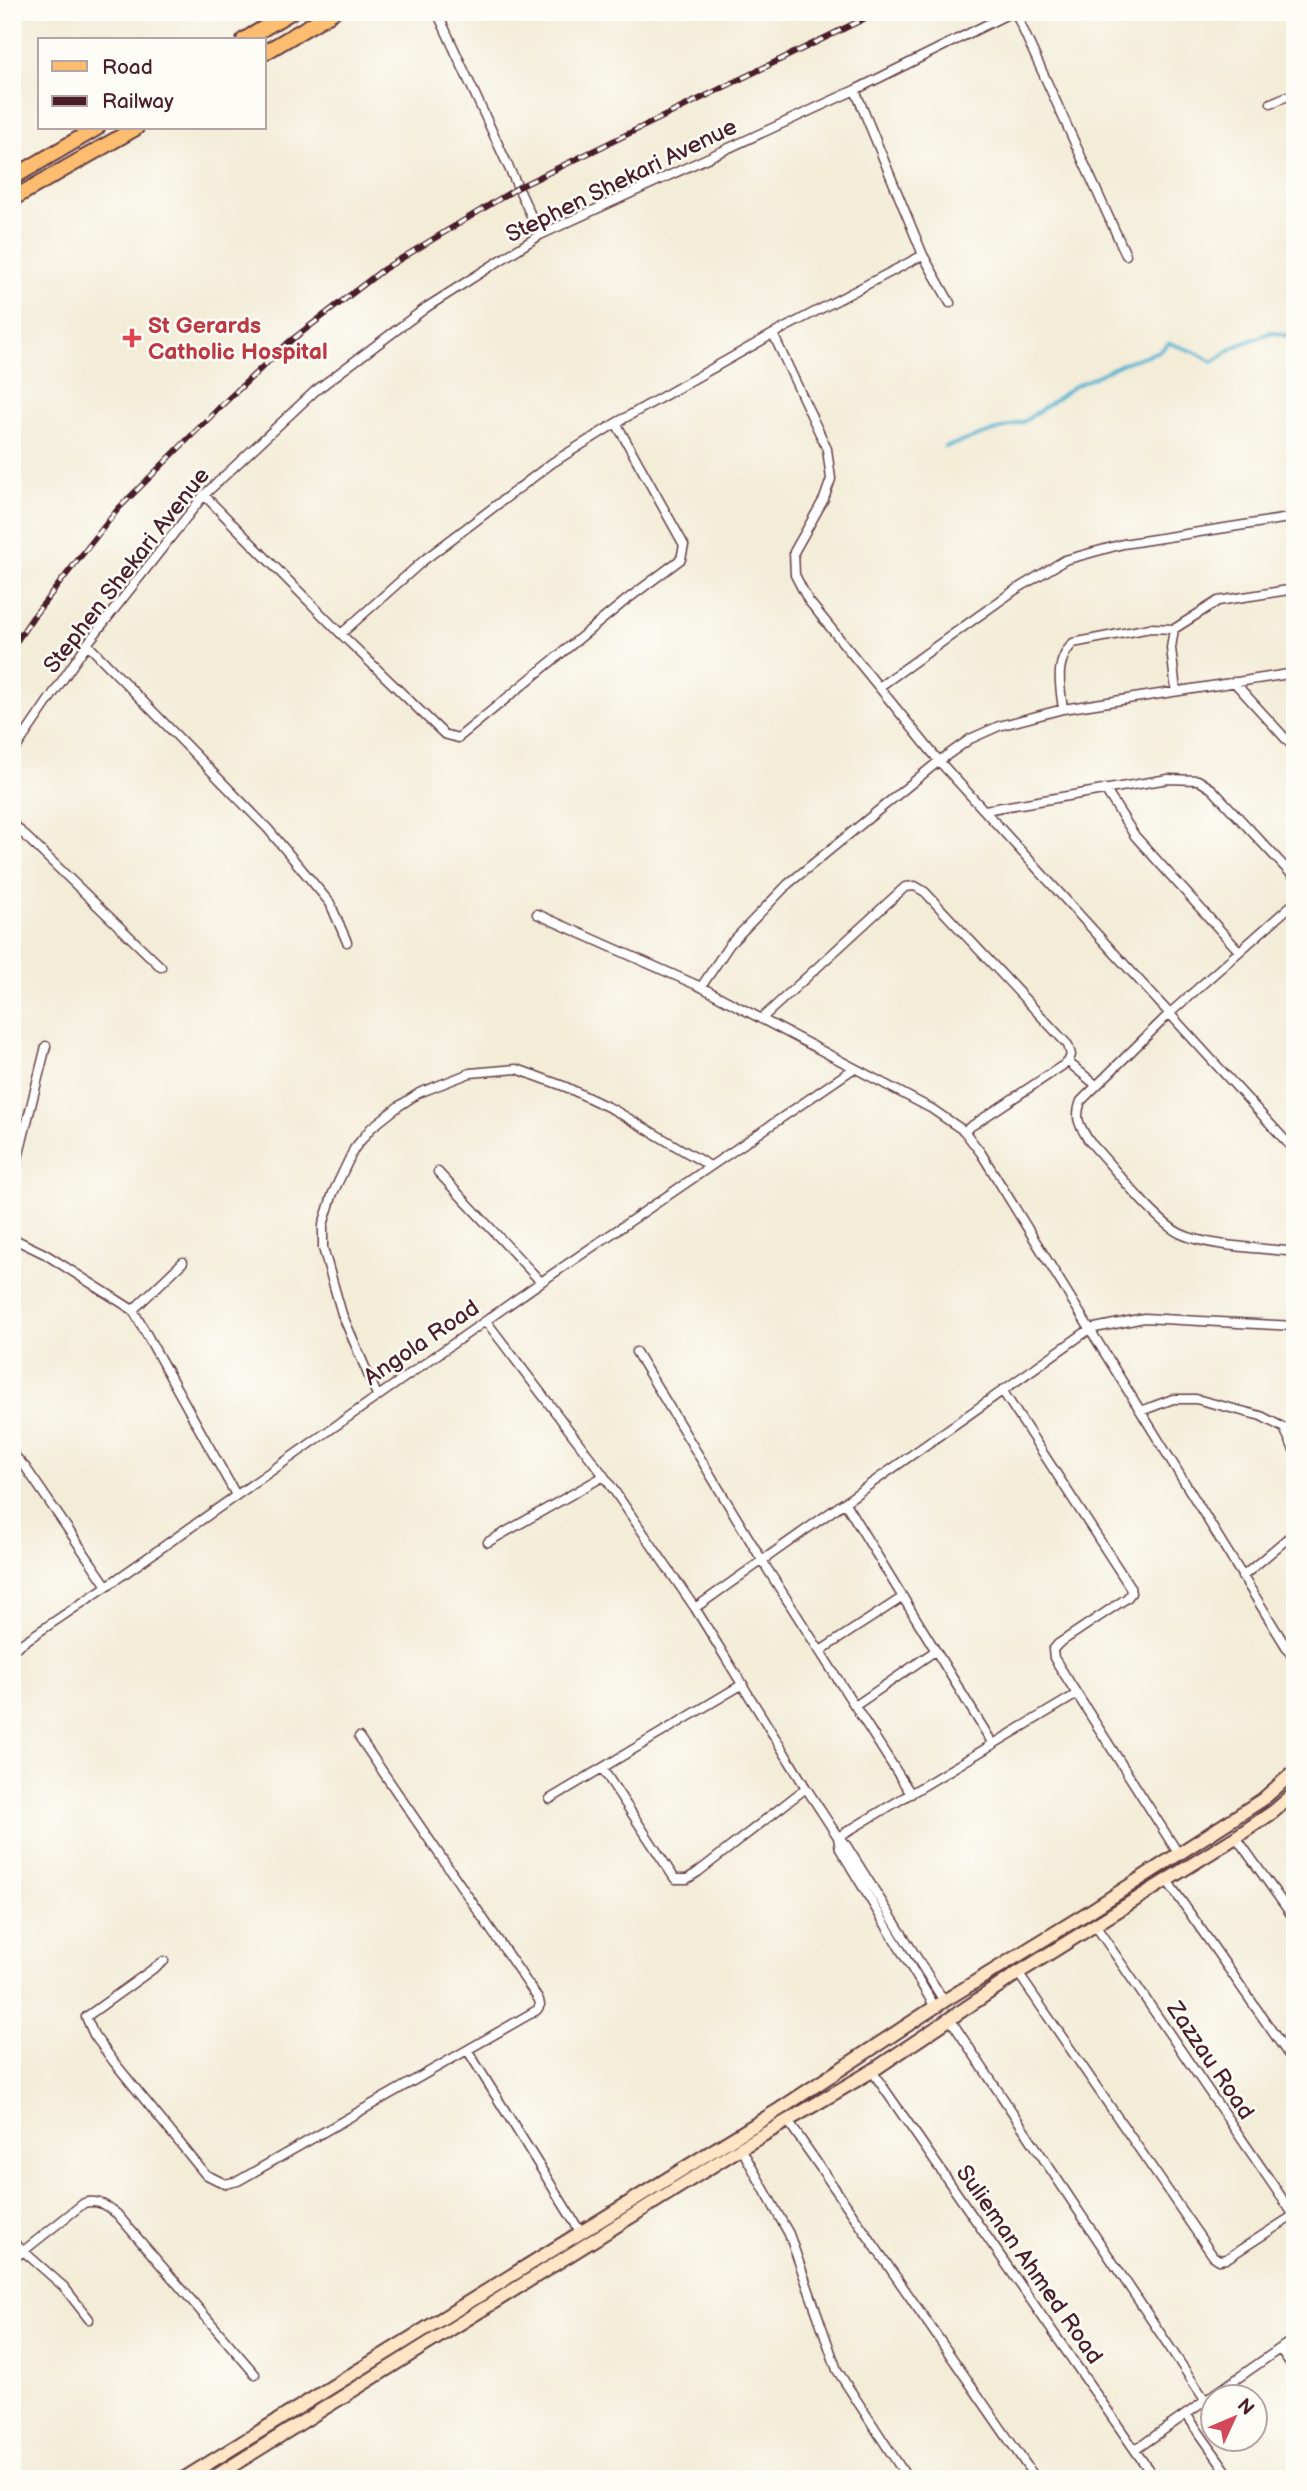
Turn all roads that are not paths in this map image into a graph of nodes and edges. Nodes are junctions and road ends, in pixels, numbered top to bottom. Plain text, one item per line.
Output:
1 (291, 12) edge
2 (333, 12) edge
3 (436, 12) edge
4 (1013, 12) edge
5 (247, 38) edge
6 (266, 52) edge
7 (855, 90) junction
8 (1295, 93) edge
9 (1271, 103) dead end
10 (94, 130) edge
11 (133, 130) edge
12 (12, 178) edge
13 (12, 200) edge
14 (540, 235) junction
15 (1126, 255) dead end
16 (923, 256) junction
17 (950, 303) dead end
18 (773, 334) junction
19 (615, 423) junction
20 (204, 495) junction
21 (1295, 517) edge
22 (1295, 589) edge
23 (1174, 629) junction
24 (341, 634) junction
25 (87, 644) junction
26 (1295, 673) edge
27 (1234, 682) junction
28 (880, 687) junction
29 (1176, 691) junction
30 (1063, 709) junction
31 (1295, 749) edge
32 (12, 754) edge
33 (939, 761) junction
34 (1105, 789) junction
35 (985, 810) junction
36 (12, 823) edge
37 (1295, 878) edge
38 (1295, 902) edge
39 (537, 914) dead end
40 (347, 942) dead end
41 (1239, 951) junction
42 (161, 967) dead end
43 (701, 987) junction
44 (1170, 1013) junction
45 (761, 1019) junction
46 (46, 1046) dead end
47 (1068, 1062) junction
48 (853, 1069) junction
49 (1096, 1085) junction
50 (964, 1131) junction
51 (1295, 1151) edge
52 (710, 1166) junction
53 (438, 1172) dead end
54 (12, 1182) edge
55 (12, 1238) edge
56 (1295, 1252) edge
57 (184, 1262) dead end
58 (541, 1282) junction
59 (133, 1310) junction
60 (486, 1321) junction
61 (1295, 1326) edge
62 (1090, 1329) junction
63 (636, 1352) dead end
64 (1002, 1390) junction
65 (377, 1395) junction
66 (1140, 1411) junction
67 (1283, 1428) junction
68 (1295, 1429) edge
69 (1295, 1452) edge
70 (12, 1454) edge
71 (604, 1476) junction
72 (236, 1495) junction
73 (845, 1503) junction
74 (1295, 1532) edge
75 (488, 1542) dead end
76 (763, 1560) junction
77 (1242, 1577) junction
78 (107, 1586) junction
79 (903, 1597) junction
80 (695, 1608) junction
81 (12, 1650) edge
82 (820, 1650) junction
83 (936, 1651) junction
84 (1293, 1656) edge
85 (743, 1684) junction
86 (1077, 1694) junction
87 (855, 1706) junction
88 (359, 1737) dead end
89 (993, 1744) junction
90 (602, 1768) junction
91 (1295, 1771) edge
92 (806, 1788) junction
93 (1295, 1793) edge
94 (911, 1794) junction
95 (550, 1799) dead end
96 (1236, 1836) junction
97 (838, 1837) junction
98 (1178, 1853) junction
99 (1166, 1879) junction
100 (1295, 1920) edge
101 (1095, 1925) junction
102 (164, 1961) dead end
103 (1018, 1973) junction
104 (940, 2004) junction
105 (950, 2019) junction
106 (468, 2051) junction
107 (1295, 2064) edge
108 (872, 2071) junction
109 (818, 2083) junction
110 (828, 2097) junction
111 (788, 2121) junction
112 (741, 2148) junction
113 (1294, 2216) edge
114 (581, 2232) junction
115 (12, 2241) edge
116 (23, 2252) junction
117 (12, 2260) edge
118 (89, 2319) dead end
119 (1295, 2338) edge
120 (1280, 2349) junction
121 (1295, 2370) edge
122 (255, 2374) dead end
123 (1231, 2382) edge
124 (1198, 2390) edge
125 (1198, 2405) edge
126 (1186, 2414) junction
127 (1135, 2450) junction
128 (183, 2479) edge
129 (211, 2479) edge
130 (908, 2479) edge
131 (1036, 2479) edge
132 (1155, 2479) edge
133 (1232, 2479) edge

1 - 5 main road
2 - 6 main road
3 - 14 street
4 - 7 street, Stephen Shekari Avenue
4 - 15 street
7 - 14 street, Stephen Shekari Avenue
7 - 16 street
8 - 9 street
10 - 12 main road
11 - 13 main road
14 - 20 street, Stephen Shekari Avenue
16 - 17 street
16 - 18 street
18 - 19 street
18 - 28 street
19 - 24 street
19 - 24 street
20 - 24 street
20 - 25 street, Stephen Shekari Avenue
21 - 28 street
22 - 23 street
23 - 29 street
23 - 30 street
25 - 32 street, Stephen Shekari Avenue
25 - 40 street
26 - 27 street
27 - 29 street
27 - 31 street
28 - 33 street
29 - 30 street
30 - 33 street
33 - 35 street
33 - 43 street
34 - 35 street
34 - 37 street
34 - 41 street
35 - 44 street
36 - 42 street
38 - 41 street
39 - 43 street
41 - 44 street
43 - 45 street
44 - 49 street
44 - 51 street
45 - 47 street
45 - 48 street
46 - 54 street
47 - 49 street
47 - 50 street
48 - 50 street
48 - 52 street, Angola Road
49 - 56 street
50 - 62 street
52 - 58 street, Angola Road
52 - 65 street
53 - 58 street
55 - 59 street
57 - 59 street
58 - 60 street, Angola Road
59 - 72 street
60 - 65 street, Angola Road
60 - 71 street
61 - 62 street
62 - 64 street
62 - 66 street
63 - 76 street
64 - 73 street
64 - 86 street
65 - 72 street, Angola Road
66 - 67 street
66 - 77 street
67 - 68 street
67 - 69 street
70 - 78 street
71 - 75 street
71 - 80 street
72 - 78 street, Angola Road
73 - 76 street
73 - 79 street
74 - 77 street
76 - 80 street
76 - 82 street
77 - 84 street
78 - 81 street, Angola Road
79 - 82 street
79 - 83 street
80 - 85 street
82 - 87 street
83 - 87 street
83 - 89 street
85 - 90 street
85 - 92 street
86 - 89 street
86 - 98 street
87 - 94 street
88 - 106 street
89 - 94 street
90 - 92 street
90 - 95 street
91 - 98 street
92 - 97 street
93 - 96 street
94 - 97 street
96 - 99 street
96 - 100 street
97 - 104 street
98 - 104 street
99 - 101 street
99 - 107 street
101 - 103 street
101 - 113 street, Zazzau Road
102 - 106 street
103 - 105 street
103 - 113 street
104 - 109 street
105 - 108 street
105 - 124 street
106 - 114 street
108 - 110 street
108 - 127 street, Sulieman Ahmed Road
109 - 110 street
109 - 114 street
110 - 111 street
111 - 112 street
111 - 131 street
112 - 129 street
112 - 130 street
114 - 128 street
115 - 116 street
116 - 117 street
116 - 118 street
116 - 122 street
119 - 120 street
120 - 121 street
120 - 123 street
125 - 126 street
126 - 127 street
126 - 133 street
127 - 132 street, Sulieman Ahmed Road

